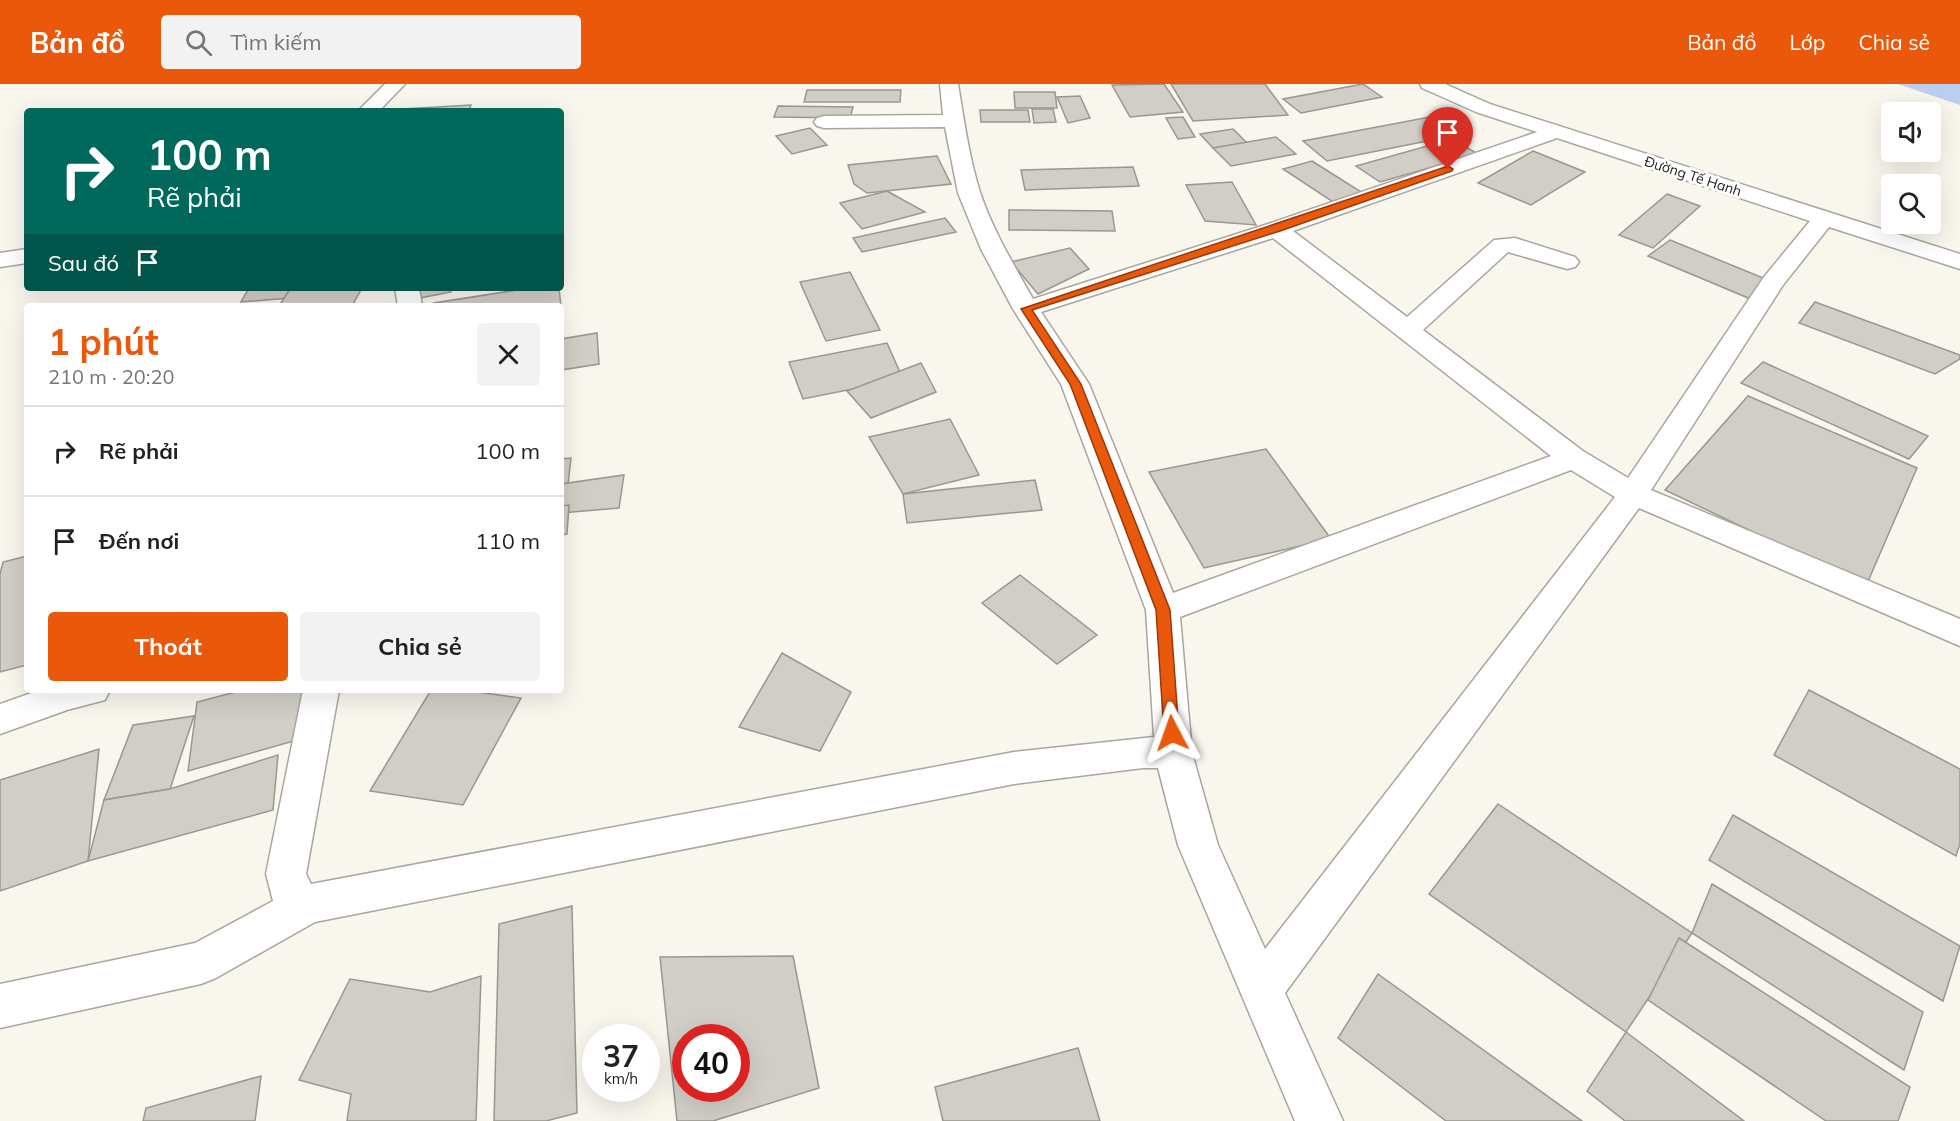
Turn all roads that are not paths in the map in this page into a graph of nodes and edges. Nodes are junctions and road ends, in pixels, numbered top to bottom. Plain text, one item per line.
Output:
1 (396, 84) edge
2 (949, 84) edge
3 (1429, 84) edge
4 (371, 108) edge
5 (954, 121) junction
6 (824, 122) dead end
7 (1556, 132) junction
8 (1824, 218) junction
9 (1276, 229) junction
10 (24, 256) edge
11 (0, 260) edge
12 (1567, 262) dead end
13 (1960, 262) edge
14 (1026, 309) junction
15 (1408, 330) junction
16 (1573, 458) junction
17 (1633, 494) junction
18 (1163, 610) junction
19 (1960, 633) edge
20 (78, 693) edge
21 (320, 693) edge
22 (0, 719) edge
23 (1173, 753) junction
24 (308, 903) junction
25 (1261, 989) junction
26 (0, 1006) edge
27 (1319, 1121) edge

1 - 4 street
2 - 5 street
3 - 7 street, Đường Tế Hanh
5 - 6 street
5 - 14 street
7 - 8 street, Đường Tế Hanh
7 - 9 street
8 - 13 street, Đường Tế Hanh
8 - 17 street
9 - 14 street
9 - 15 street
10 - 11 street
12 - 15 street
14 - 18 street
15 - 16 street
16 - 17 street
16 - 18 street
17 - 19 street
17 - 25 street
18 - 23 street
20 - 22 street
21 - 24 street
23 - 24 street
23 - 25 street
24 - 26 street
25 - 27 street

